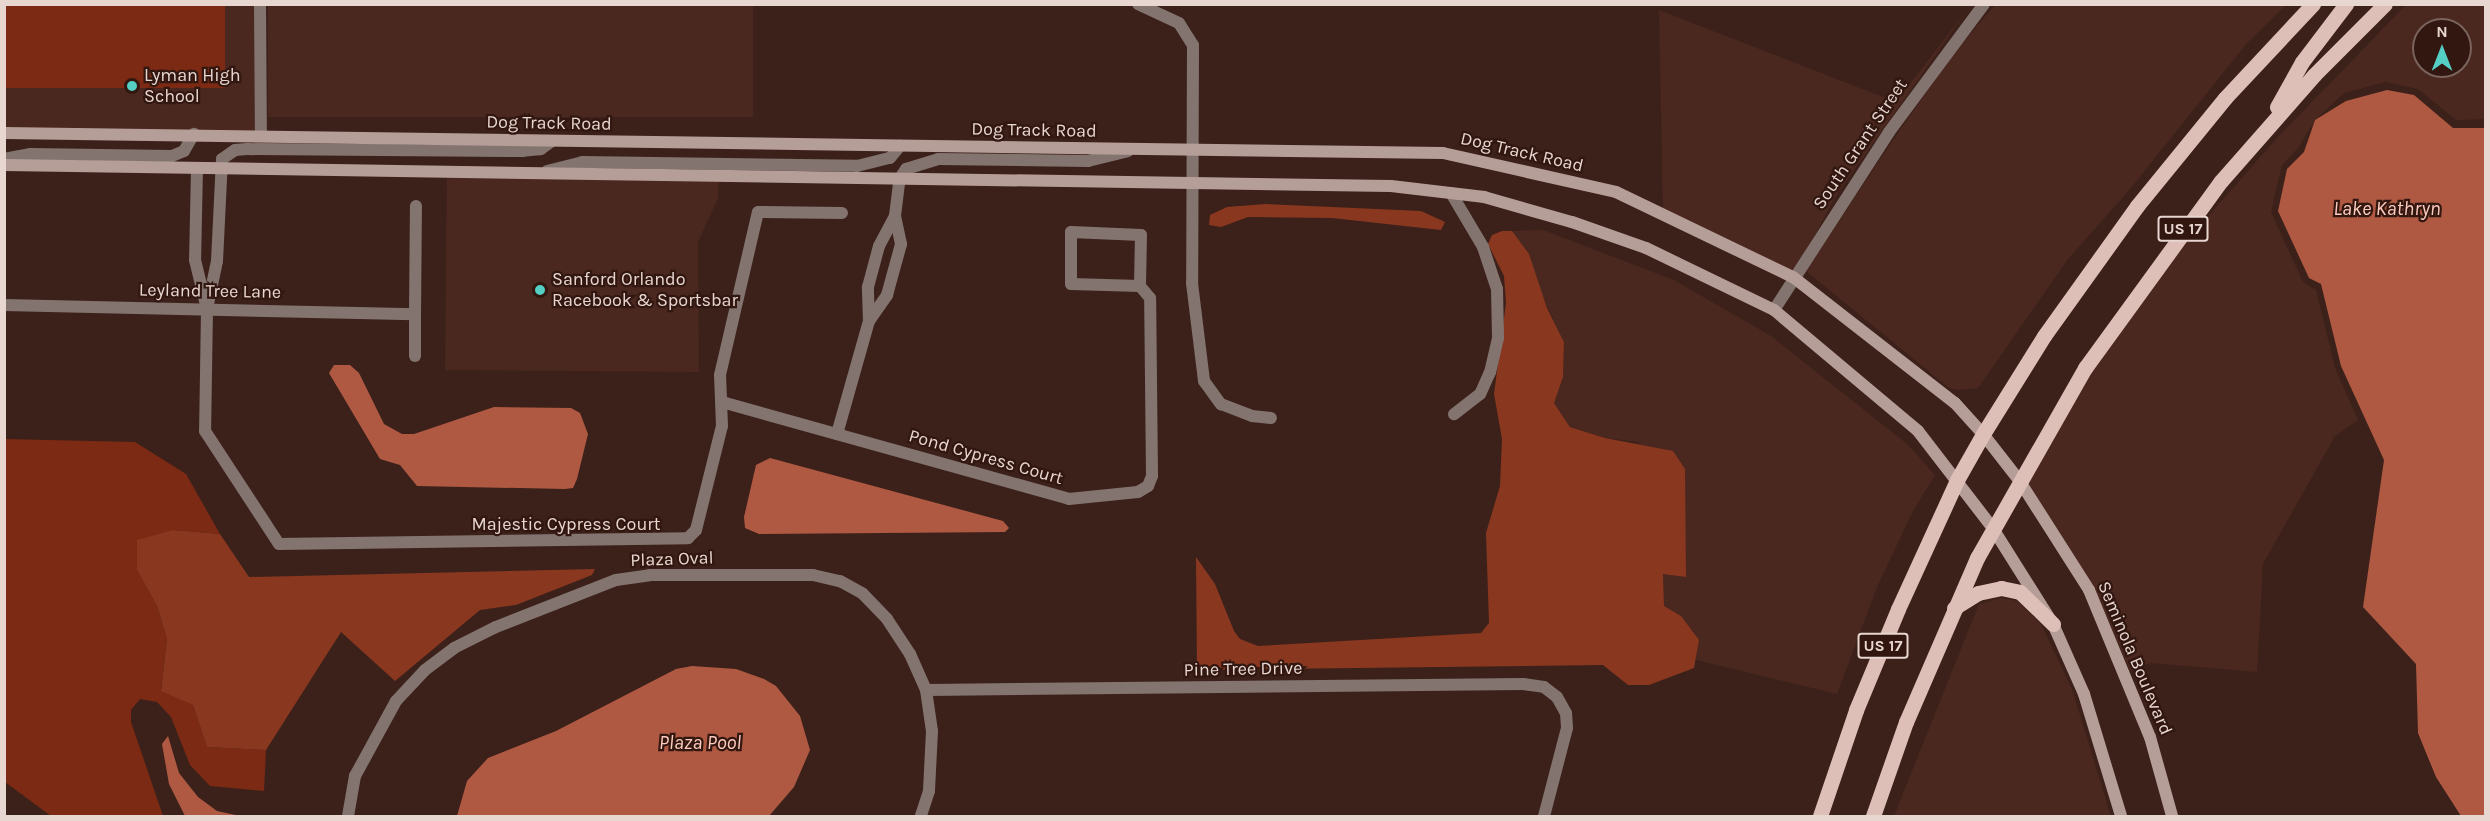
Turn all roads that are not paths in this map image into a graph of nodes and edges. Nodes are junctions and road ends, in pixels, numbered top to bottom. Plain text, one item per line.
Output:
1 (260, 4) edge
2 (1138, 4) edge
3 (1984, 4) edge
4 (2313, 4) edge
5 (2346, 4) edge
6 (2385, 4) edge
7 (4, 133) edge
8 (24, 133) junction
9 (194, 134) junction
10 (2262, 134) junction
11 (261, 135) junction
12 (4, 139) edge
13 (552, 141) junction
14 (900, 147) junction
15 (1133, 150) junction
16 (1192, 151) junction
17 (4, 159) edge
18 (4, 165) edge
19 (197, 168) junction
20 (220, 168) junction
21 (543, 172) junction
22 (900, 178) junction
23 (1192, 181) junction
24 (1451, 193) junction
25 (416, 206) dead end
26 (842, 213) dead end
27 (895, 216) junction
28 (872, 272) junction
29 (892, 277) junction
30 (1793, 277) junction
31 (1140, 286) junction
32 (4, 305) edge
33 (207, 309) junction
34 (1774, 310) junction
35 (415, 314) junction
36 (869, 321) junction
37 (415, 356) dead end
38 (722, 402) junction
39 (1454, 414) dead end
40 (1271, 418) dead end
41 (837, 434) junction
42 (1983, 434) junction
43 (1957, 480) junction
44 (2019, 480) junction
45 (1992, 527) junction
46 (1954, 608) junction
47 (2053, 624) junction
48 (926, 690) junction
49 (1832, 780) junction
50 (348, 816) edge
51 (921, 816) edge
52 (1544, 816) edge
53 (1820, 816) edge
54 (1829, 816) edge
55 (1873, 816) edge
56 (2121, 816) edge
57 (2172, 816) edge

1 - 11 street
2 - 16 street
3 - 30 street, South Grant Street
4 - 42 main road, US 17
5 - 10 main road
6 - 10 main road, US 17
7 - 8 main road, Dog Track Road
8 - 9 main road, Dog Track Road
8 - 12 street
9 - 11 main road, Dog Track Road
9 - 17 street
10 - 44 main road, US 17
11 - 13 main road, Dog Track Road
13 - 14 main road, Dog Track Road
13 - 20 street
14 - 15 main road, Dog Track Road
14 - 21 street
15 - 16 main road, Dog Track Road
15 - 22 street
16 - 23 street
16 - 30 main road, Dog Track Road
18 - 19 main road
19 - 20 main road
19 - 33 street, Majestic Cypress Court
20 - 21 main road
20 - 33 street, Majestic Cypress Court
21 - 22 main road
22 - 23 main road
22 - 27 street
23 - 24 main road
23 - 40 street
24 - 34 main road
24 - 39 street
25 - 35 street
26 - 38 street, Majestic Cypress Court
27 - 28 street
27 - 29 street
28 - 29 street
28 - 36 street
29 - 36 street
30 - 34 street, South Grant Street
30 - 42 main road, Dog Track Road
31 - 31 street, Pond Cypress Court
31 - 41 street, Pond Cypress Court
32 - 33 street, Leyland Tree Lane
33 - 35 street, Leyland Tree Lane
33 - 38 street, Majestic Cypress Court
34 - 43 main road
35 - 37 street
36 - 41 street
38 - 41 street, Pond Cypress Court
42 - 43 main road, US 17
42 - 44 main road, Seminola Boulevard
43 - 45 main road
43 - 49 main road, US 17
44 - 45 main road, US 17
44 - 57 main road, Seminola Boulevard
45 - 46 main road, US 17
45 - 47 main road
46 - 47 main road
46 - 55 main road, US 17
47 - 56 main road
48 - 50 street, Plaza Oval
48 - 51 street, Plaza Oval
48 - 52 street, Pine Tree Drive
49 - 53 main road, US 17
49 - 54 main road

